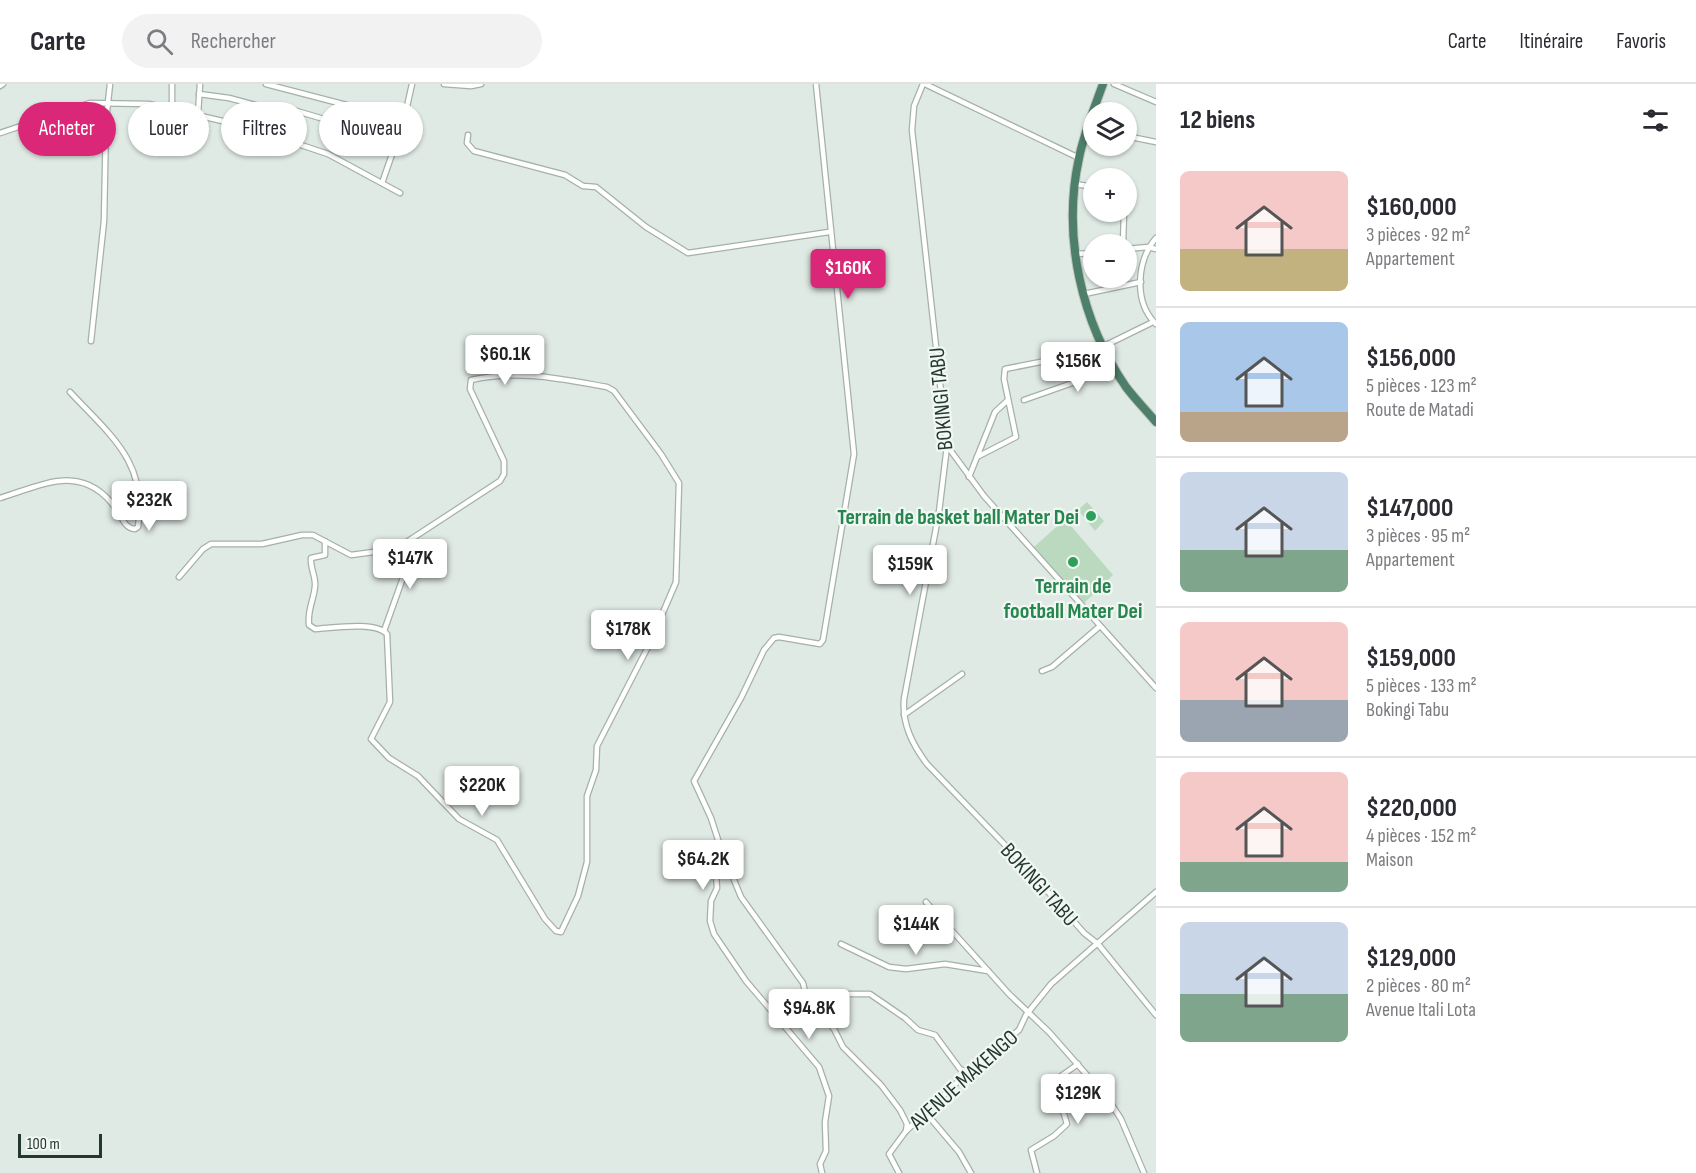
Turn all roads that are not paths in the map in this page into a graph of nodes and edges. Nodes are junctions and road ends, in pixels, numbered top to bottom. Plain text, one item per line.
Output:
1 (110, 84) edge
2 (172, 84) edge
3 (200, 84) edge
4 (266, 84) edge
5 (411, 84) edge
6 (444, 84) edge
7 (481, 84) edge
8 (816, 84) edge
9 (924, 84) edge
10 (1103, 84) edge
11 (1114, 84) edge
12 (199, 94) junction
13 (108, 102) edge
14 (172, 102) edge
15 (199, 102) edge
16 (335, 102) edge
17 (408, 102) edge
18 (1098, 102) edge
19 (1156, 102) edge
20 (209, 117) edge
21 (319, 118) edge
22 (18, 127) edge
23 (0, 133) edge
24 (468, 135) dead end
25 (1137, 138) edge
26 (1156, 142) edge
27 (1083, 146) edge
28 (106, 156) edge
29 (391, 156) edge
30 (1078, 158) junction
31 (382, 183) junction
32 (1075, 184) junction
33 (1083, 185) edge
34 (400, 193) dead end
35 (829, 232) junction
36 (1156, 238) edge
37 (1148, 247) junction
38 (1137, 248) edge
39 (1156, 249) edge
40 (1075, 254) junction
41 (1083, 254) edge
42 (1141, 282) junction
43 (1084, 294) junction
44 (1155, 323) edge
45 (91, 341) dead end
46 (1098, 346) junction
47 (70, 392) dead end
48 (1008, 400) junction
49 (1024, 400) dead end
50 (1156, 422) edge
51 (947, 446) junction
52 (977, 457) junction
53 (969, 477) junction
54 (0, 498) edge
55 (326, 542) junction
56 (406, 544) junction
57 (179, 577) dead end
58 (1100, 626) junction
59 (384, 631) junction
60 (1042, 671) dead end
61 (962, 674) dead end
62 (1156, 687) edge
63 (904, 715) junction
64 (720, 846) junction
65 (1156, 892) edge
66 (926, 902) dead end
67 (842, 944) dead end
68 (1098, 944) junction
69 (988, 971) junction
70 (815, 1003) junction
71 (1029, 1011) junction
72 (1156, 1015) edge
73 (1078, 1064) junction
74 (968, 1072) junction
75 (926, 1113) junction
76 (906, 1131) junction
77 (822, 1173) edge
78 (899, 1173) edge
79 (971, 1173) edge
80 (1037, 1173) edge
81 (1144, 1173) edge

1 - 13 street
2 - 14 street
3 - 12 street
4 - 16 street
5 - 17 street
6 - 7 street
8 - 35 street
9 - 30 street
9 - 51 street, BOKINGI TABU
10 - 18 highway
11 - 19 street
12 - 15 street
12 - 21 street
20 - 31 street
22 - 23 street
24 - 35 street
25 - 26 street
27 - 30 highway
28 - 45 street
29 - 31 street
30 - 32 highway
31 - 34 street
32 - 33 street
32 - 40 highway
35 - 64 street
36 - 37 street
37 - 38 street
37 - 39 street
37 - 42 street
40 - 41 street
40 - 43 highway
42 - 43 street
42 - 44 street
43 - 46 highway
44 - 46 street
46 - 48 street
46 - 49 street
46 - 50 highway
47 - 54 street
48 - 52 street
48 - 52 street
51 - 53 street
51 - 63 street, BOKINGI TABU
52 - 53 street
53 - 58 street
55 - 56 street
55 - 57 street
55 - 59 street
56 - 59 street
56 - 59 street
58 - 60 street
58 - 62 street
61 - 63 street
63 - 68 street, BOKINGI TABU
64 - 70 street
64 - 77 street
65 - 68 street, AVENUE MAKENGO
66 - 69 street
67 - 69 street
68 - 71 street, AVENUE MAKENGO
68 - 72 street, BOKINGI TABU
69 - 71 street
70 - 74 street
70 - 76 street
71 - 73 street
71 - 74 street, AVENUE MAKENGO
73 - 80 street
73 - 81 street
74 - 75 street, AVENUE MAKENGO
75 - 76 street, AVENUE MAKENGO
75 - 79 street
76 - 78 street, AVENUE MAKENGO

